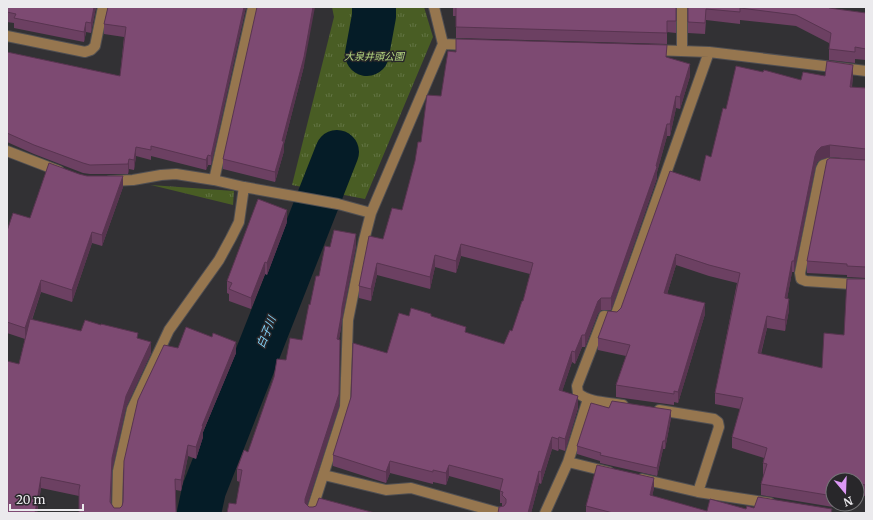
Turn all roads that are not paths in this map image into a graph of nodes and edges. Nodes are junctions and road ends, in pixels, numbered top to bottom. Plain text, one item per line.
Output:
1 (103, 7) edge
2 (253, 7) edge
3 (434, 7) edge
4 (682, 7) edge
5 (7, 36) edge
6 (443, 44) junction
7 (483, 45) edge
8 (644, 50) edge
9 (682, 51) junction
10 (709, 52) junction
11 (866, 71) edge
12 (7, 151) edge
13 (866, 166) edge
14 (66, 173) edge
15 (214, 180) junction
16 (98, 181) edge
17 (244, 187) junction
18 (371, 213) junction
19 (866, 285) edge
20 (588, 399) junction
21 (633, 406) edge
22 (648, 408) edge
23 (568, 462) junction
24 (324, 474) junction
25 (698, 492) junction
26 (776, 504) edge
27 (117, 513) edge
28 (311, 513) edge
29 (500, 513) edge
30 (545, 513) edge

1 - 5 street
2 - 15 street
3 - 6 street
4 - 9 street
6 - 7 street
6 - 18 street
8 - 9 street
9 - 10 street
10 - 11 street
10 - 20 street
12 - 14 street
13 - 19 street
15 - 16 street
15 - 17 street
17 - 18 street
17 - 27 street
18 - 24 street
20 - 21 street
20 - 23 street
22 - 25 street
23 - 25 street
23 - 30 street
24 - 28 street
24 - 29 street
25 - 26 street

